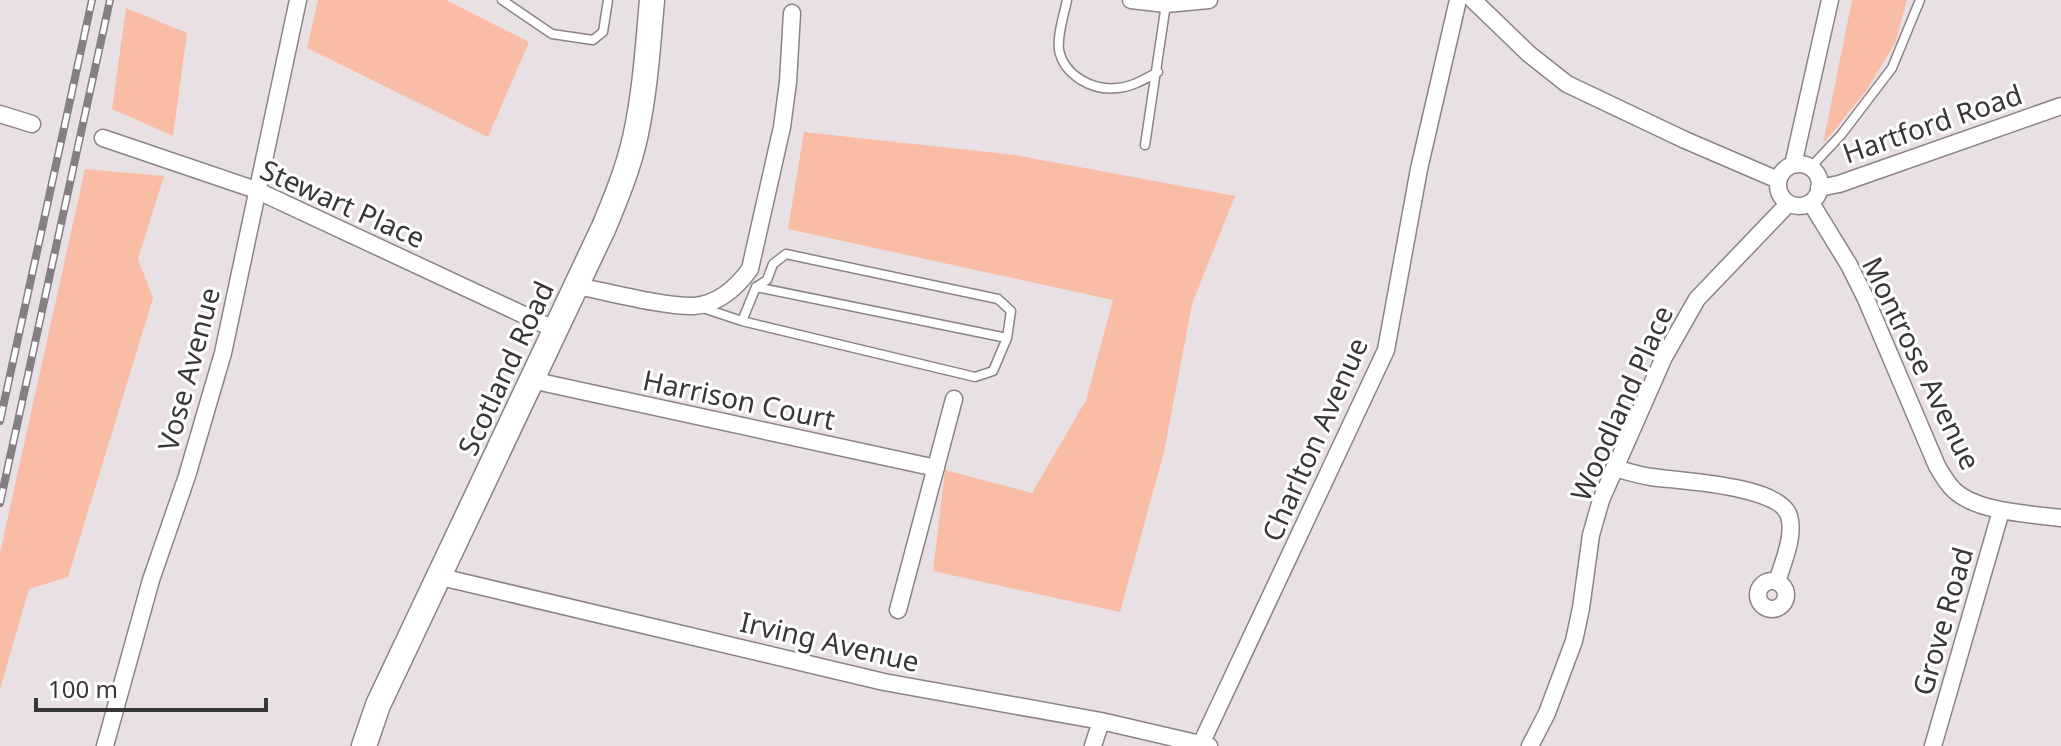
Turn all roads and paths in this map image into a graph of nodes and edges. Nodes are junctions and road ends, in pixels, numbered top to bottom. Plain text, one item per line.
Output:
1 (298, 0) edge
2 (502, 0) edge
3 (608, 0) edge
4 (652, 0) edge
5 (1067, 0) edge
6 (1131, 0) edge
7 (1209, 0) edge
8 (1458, 0) edge
9 (1473, 0) edge
10 (1830, 0) edge
11 (1920, 0) edge
12 (1166, 4) junction
13 (792, 13) dead end
14 (1158, 72) junction
15 (2061, 106) edge
16 (0, 114) edge
17 (32, 124) dead end
18 (103, 138) dead end
19 (1145, 145) dead end
20 (1801, 166) junction
21 (1778, 180) junction
22 (256, 190) junction
23 (1815, 195) junction
24 (1788, 204) junction
25 (749, 283) junction
26 (577, 286) junction
27 (696, 306) junction
28 (742, 321) junction
29 (556, 330) junction
30 (1007, 338) junction
31 (531, 380) junction
32 (954, 399) dead end
33 (936, 468) junction
34 (1614, 468) junction
35 (2001, 511) junction
36 (2061, 518) edge
37 (441, 577) junction
38 (1777, 582) dead end
39 (898, 610) dead end
40 (1101, 721) junction
41 (1206, 745) edge
42 (105, 746) edge
43 (364, 746) edge
44 (1093, 746) edge
45 (1530, 746) edge
46 (1933, 746) edge

1 - 22 street, Vose Avenue
2 - 3 lane
4 - 26 main road, Scotland Road
5 - 14 lane
6 - 12 street
7 - 12 street
8 - 41 street, Charlton Avenue
9 - 21 street
10 - 20 street
11 - 20 lane
12 - 14 lane
13 - 25 street
14 - 19 lane
15 - 23 street, Hartford Road
16 - 17 street
18 - 22 street, Stewart Place
20 - 21 street
20 - 23 street
21 - 24 street
22 - 29 street, Stewart Place
22 - 42 street, Vose Avenue
23 - 24 street
23 - 35 street, Montrose Avenue
24 - 34 street, Woodland Place
25 - 27 street
25 - 28 lane
25 - 30 lane
25 - 30 lane
26 - 27 street
26 - 29 main road, Scotland Road
27 - 28 lane
28 - 30 lane
29 - 31 main road, Scotland Road
31 - 33 street, Harrison Court
31 - 37 main road, Scotland Road
32 - 33 street
33 - 39 street
34 - 38 street
34 - 45 street, Woodland Place
35 - 36 street, Montrose Avenue
35 - 46 street, Grove Road
37 - 40 street, Irving Avenue
37 - 43 main road, Scotland Road
40 - 41 street, Irving Avenue
40 - 44 street

